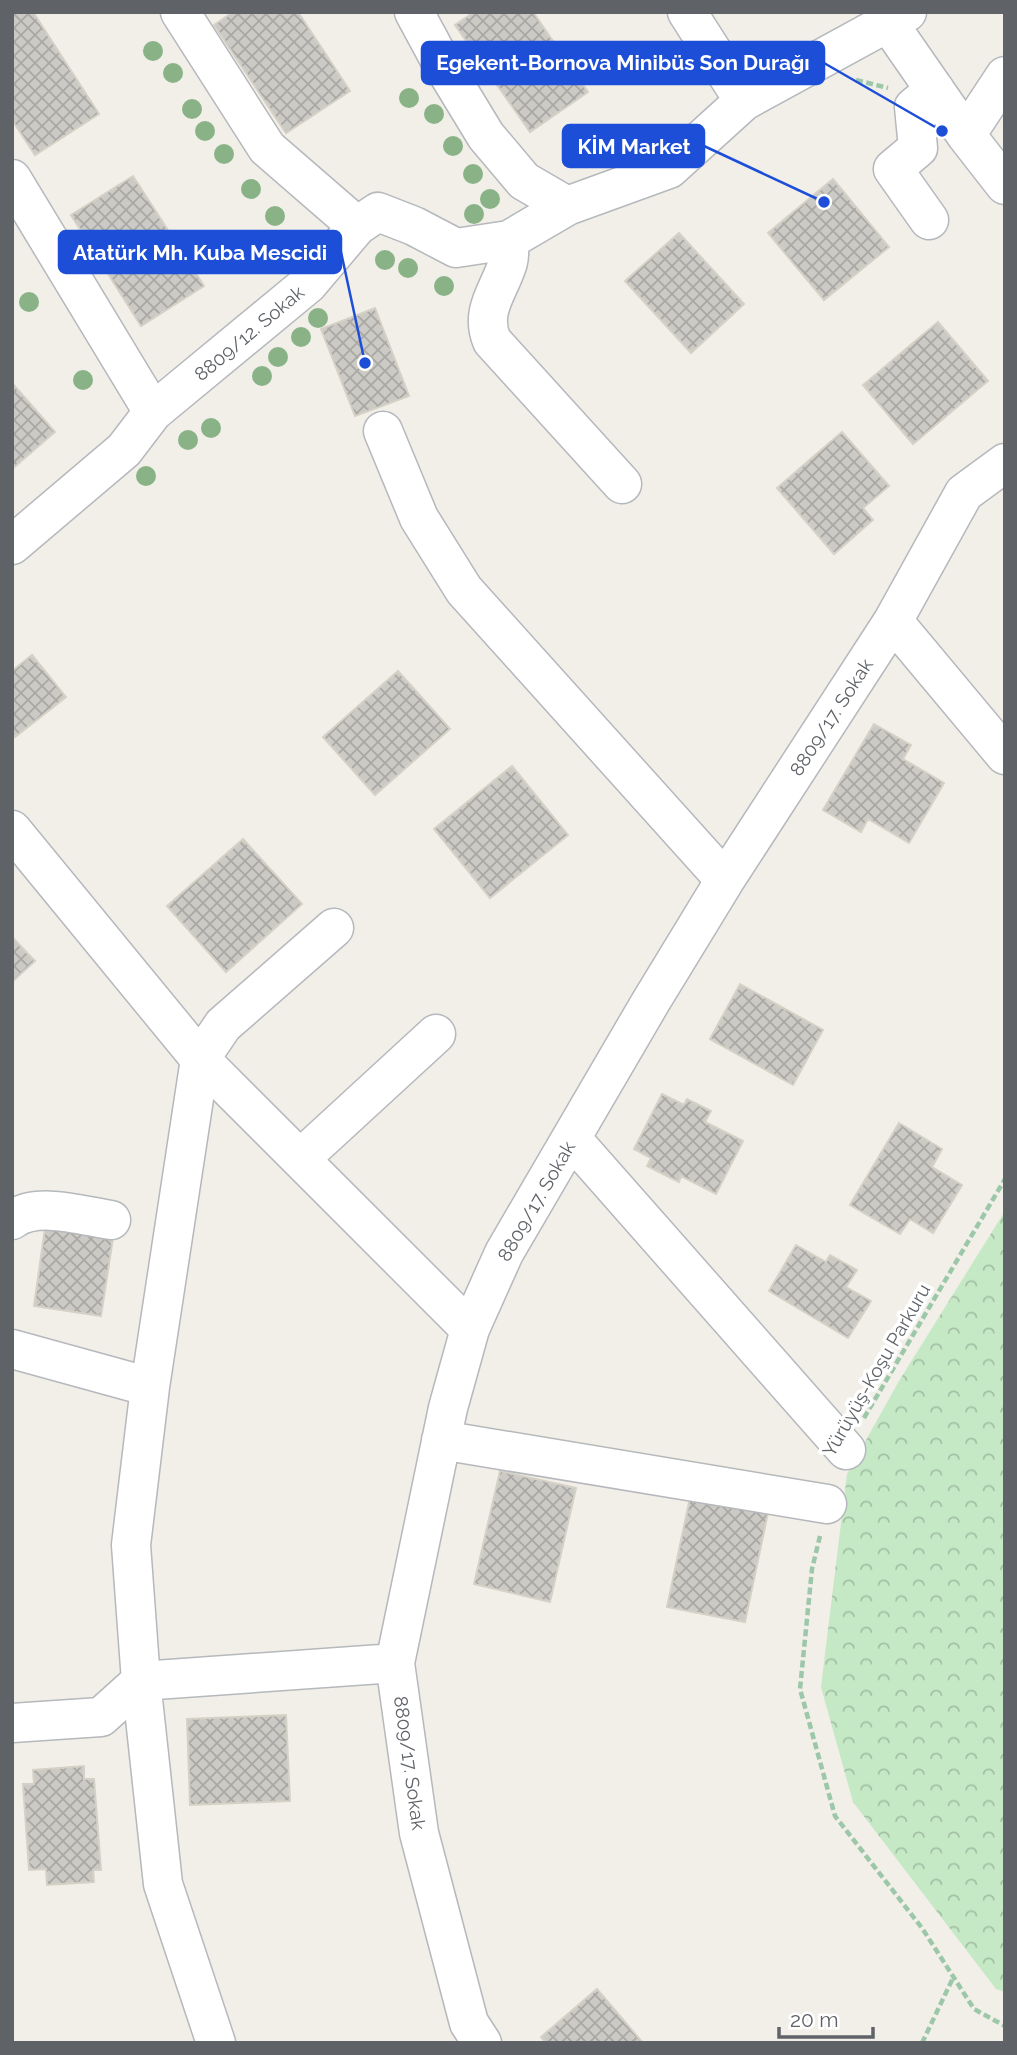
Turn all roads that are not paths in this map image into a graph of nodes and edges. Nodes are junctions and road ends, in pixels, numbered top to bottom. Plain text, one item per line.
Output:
1 (180, 12) edge
2 (414, 12) edge
3 (687, 12) edge
4 (894, 16) edge
5 (1005, 76) edge
6 (935, 90) junction
7 (744, 101) junction
8 (966, 135) junction
9 (12, 179) edge
10 (1005, 186) edge
11 (567, 206) junction
12 (929, 220) dead end
13 (357, 226) junction
14 (509, 240) junction
15 (153, 412) junction
16 (383, 431) dead end
17 (1005, 463) edge
18 (622, 484) dead end
19 (12, 545) edge
20 (892, 621) junction
21 (1005, 755) edge
22 (12, 830) edge
23 (725, 880) junction
24 (334, 928) dead end
25 (436, 1034) dead end
26 (200, 1059) junction
27 (571, 1138) junction
28 (300, 1159) junction
29 (12, 1220) edge
30 (111, 1220) dead end
31 (470, 1329) junction
32 (12, 1349) edge
33 (150, 1387) junction
34 (441, 1440) junction
35 (846, 1450) road end
36 (827, 1504) road end
37 (395, 1663) junction
38 (141, 1681) junction
39 (12, 1723) edge
40 (216, 2043) edge
41 (482, 2043) edge

1 - 13 street
2 - 11 street
3 - 7 street
4 - 6 street
4 - 7 street
5 - 8 street
6 - 8 street
6 - 12 street
7 - 11 street
8 - 10 street
9 - 15 street
11 - 14 street
13 - 14 street
13 - 15 street, 8809/12. Sokak
14 - 18 street
15 - 19 street, 8809/12. Sokak
16 - 23 street
17 - 20 street, 8809/17. Sokak
20 - 21 street
20 - 23 street, 8809/17. Sokak
22 - 26 street
23 - 27 street, 8809/17. Sokak
24 - 26 street
25 - 28 street
26 - 28 street
26 - 33 street
27 - 31 street, 8809/17. Sokak
27 - 35 street
28 - 31 street
29 - 30 street
31 - 34 street, 8809/17. Sokak
32 - 33 street
33 - 38 street
34 - 36 street
34 - 37 street, 8809/17. Sokak
37 - 38 street
37 - 41 street, 8809/17. Sokak
38 - 39 street
38 - 40 street

